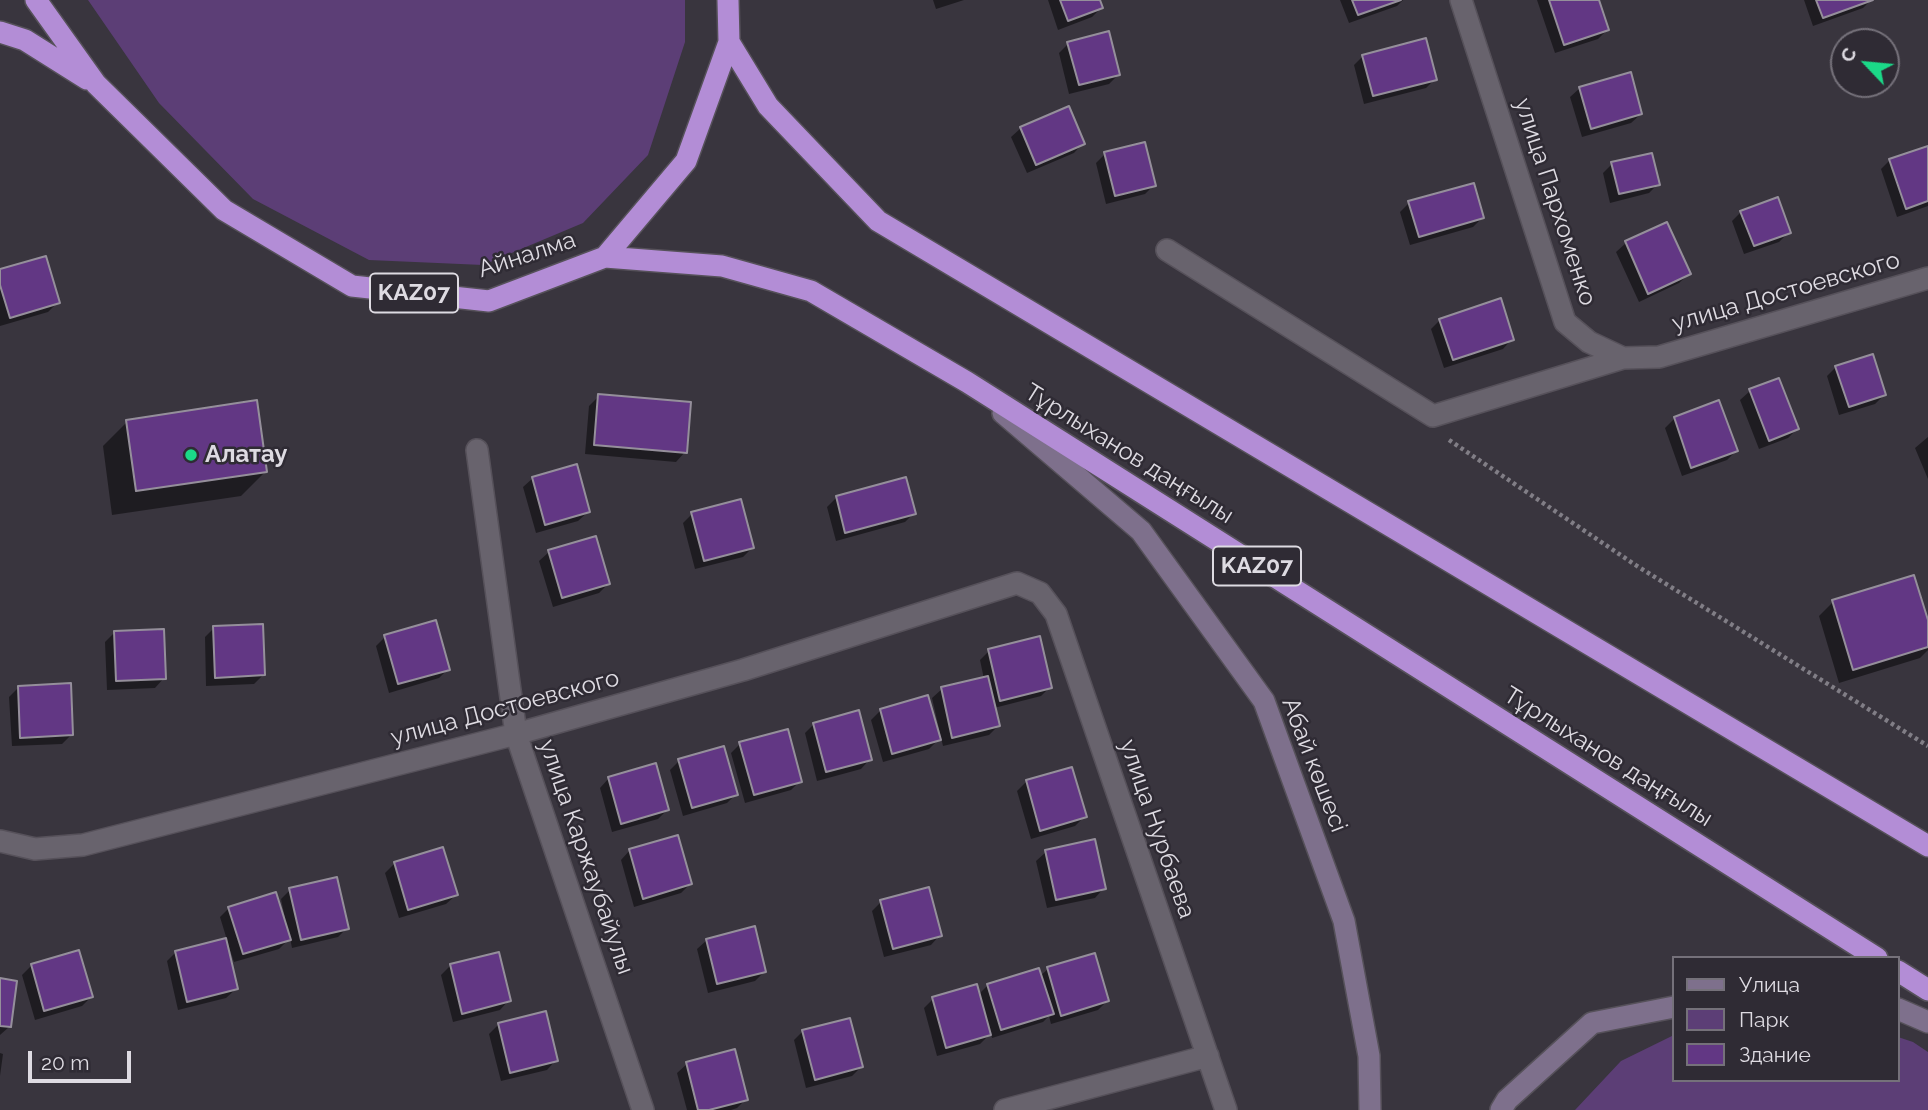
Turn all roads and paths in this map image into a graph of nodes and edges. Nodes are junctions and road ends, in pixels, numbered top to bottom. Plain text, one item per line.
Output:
1 (36, 0) edge
2 (728, 0) edge
3 (1461, 0) edge
4 (0, 32) edge
5 (729, 43) junction
6 (96, 84) junction
7 (1167, 250) dead end
8 (605, 257) junction
9 (1928, 278) edge
10 (1659, 357) joint
11 (1623, 358) junction
12 (967, 382) junction
13 (1433, 416) junction
14 (477, 450) dead end
15 (1017, 583) joint
16 (516, 734) junction
17 (1928, 746) edge
18 (0, 841) edge
19 (1928, 846) edge
20 (1874, 956) edge
21 (1900, 972) edge
22 (1928, 990) edge
23 (1672, 1007) edge
24 (1900, 1010) edge
25 (1928, 1022) edge
26 (1208, 1056) junction
27 (643, 1110) edge
28 (1004, 1110) edge
29 (1226, 1110) edge
30 (1370, 1110) edge
31 (1501, 1110) edge

1 - 6 highway, Айналма / KAZ07
2 - 5 highway, Айналма / KAZ07
3 - 11 street, улица Пархоменко
4 - 6 highway, KAZ07
5 - 8 highway, Айналма / KAZ07
5 - 19 highway
6 - 8 highway, Айналма / KAZ07
7 - 13 street
8 - 12 highway, Тұрлыханов даңғылы / KAZ07
9 - 10 street, улица Достоевского
10 - 11 street, улица Пархоменко
11 - 13 street
12 - 20 highway, Тұрлыханов даңғылы / KAZ07
12 - 30 main road, Абай көшесі
13 - 17 path
14 - 16 street, улица Каржаубайулы
15 - 16 street, улица Достоевского
15 - 26 street, улица Нурбаева
16 - 18 street, улица Достоевского
16 - 27 street, улица Каржаубайулы
21 - 22 highway
23 - 31 main road
24 - 25 main road
26 - 28 street
26 - 29 street, улица Нурбаева

